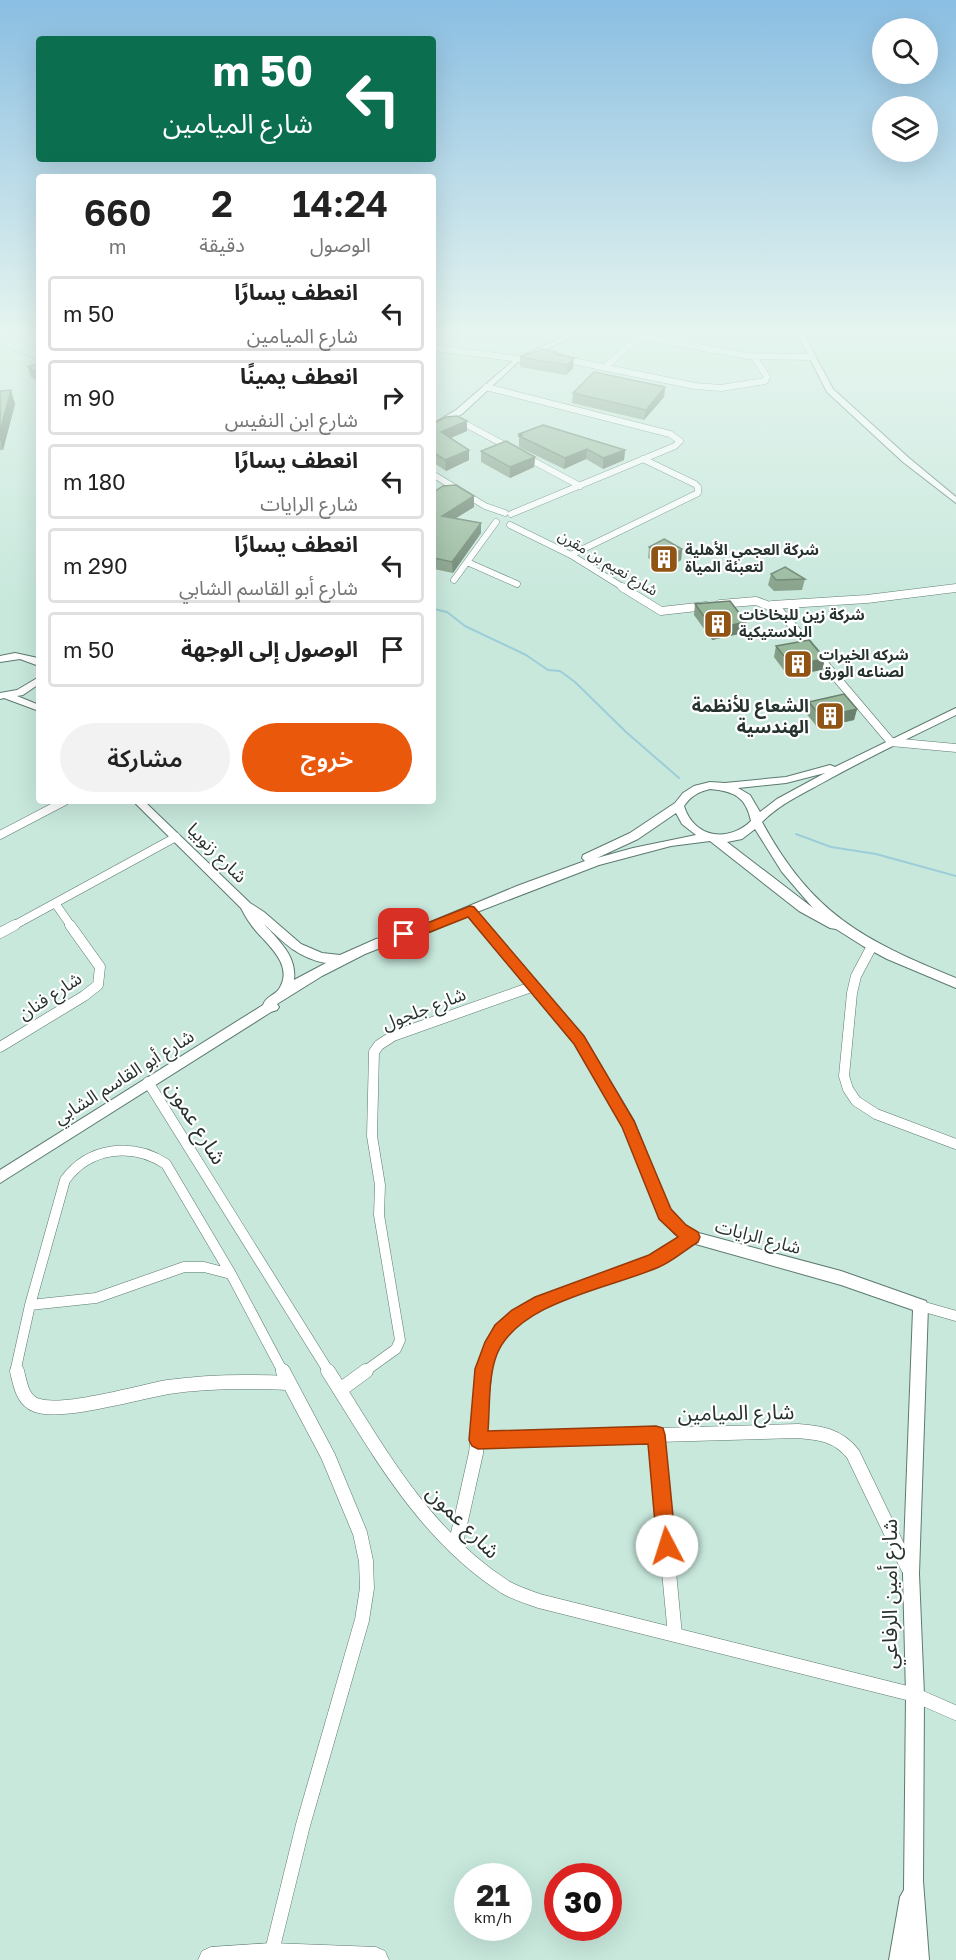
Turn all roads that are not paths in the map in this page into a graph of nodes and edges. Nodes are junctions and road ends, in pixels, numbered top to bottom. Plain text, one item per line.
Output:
1 (462, 422) edge
2 (625, 422) edge
3 (865, 422) edge
4 (643, 459) junction
5 (436, 476) edge
6 (448, 484) junction
7 (580, 486) junction
8 (441, 488) edge
9 (956, 501) edge
10 (485, 506) junction
11 (513, 517) junction
12 (496, 520) junction
13 (507, 525) junction
14 (488, 535) junction
15 (534, 536) junction
16 (572, 555) junction
17 (467, 562) junction
18 (454, 580) dead end
19 (516, 584) dead end
20 (956, 588) edge
21 (772, 605) junction
22 (0, 650) edge
23 (36, 651) edge
24 (16, 656) junction
25 (0, 659) edge
26 (36, 661) edge
27 (36, 685) edge
28 (0, 696) edge
29 (36, 707) edge
30 (956, 711) edge
31 (891, 742) junction
32 (956, 748) edge
33 (851, 762) junction
34 (718, 786) junction
35 (59, 804) edge
36 (141, 804) edge
37 (679, 806) junction
38 (756, 821) junction
39 (0, 834) edge
40 (176, 837) junction
41 (712, 837) junction
42 (568, 870) junction
43 (55, 903) junction
44 (246, 906) junction
45 (470, 911) junction
46 (843, 929) junction
47 (0, 933) edge
48 (411, 934) junction
49 (872, 946) junction
50 (341, 960) junction
51 (956, 983) edge
52 (534, 987) junction
53 (284, 992) junction
54 (268, 1008) junction
55 (0, 1047) edge
56 (148, 1083) junction
57 (956, 1144) edge
58 (0, 1177) edge
59 (692, 1237) junction
60 (231, 1274) junction
61 (30, 1305) junction
62 (921, 1306) junction
63 (956, 1316) edge
64 (288, 1383) junction
65 (340, 1389) junction
66 (656, 1435) junction
67 (478, 1440) junction
68 (455, 1547) junction
69 (911, 1574) junction
70 (675, 1635) junction
71 (915, 1695) junction
72 (956, 1713) edge
73 (913, 1881) junction
74 (271, 1958) edge
75 (211, 1960) edge
76 (376, 1960) edge
77 (899, 1960) edge
78 (919, 1960) edge

1 - 7 street
2 - 4 street
3 - 9 street
4 - 7 street
4 - 16 street
5 - 6 street, شارع نعيم بن مقرن
6 - 8 street
6 - 10 street, شارع نعيم بن مقرن
7 - 11 street
10 - 11 street, شارع نعيم بن مقرن
10 - 12 street, شارع نعيم بن مقرن
11 - 12 street
11 - 13 street
11 - 15 street, شارع نعيم بن مقرن
12 - 13 street, شارع نعيم بن مقرن
12 - 14 street
13 - 14 street
13 - 15 street, شارع نعيم بن مقرن
14 - 17 street
15 - 16 street, شارع نعيم بن مقرن
16 - 21 street, شارع نعيم بن مقرن
17 - 18 street
17 - 19 street
20 - 21 street, شارع نعيم بن مقرن
21 - 31 street
22 - 24 street
23 - 24 street
24 - 25 street
24 - 26 street
27 - 28 street
28 - 29 street
30 - 31 street
31 - 32 street
31 - 33 street
33 - 34 street
33 - 38 street
34 - 37 street
34 - 38 street
35 - 39 street
36 - 40 street, شارع زنوبيا
37 - 41 street
37 - 42 street, شارع أبو القاسم الشابي
38 - 41 street
38 - 46 street
40 - 43 street
40 - 44 street, شارع زنوبيا
41 - 42 street, شارع أبو القاسم الشابي
41 - 46 street
42 - 45 street, شارع أبو القاسم الشابي
43 - 47 street
43 - 55 street, شارع فنان
44 - 50 street, شارع زنوبيا
44 - 53 street, شارع زنوبيا
45 - 48 street, شارع أبو القاسم الشابي
45 - 52 street, شارع الرايات
46 - 49 street
48 - 50 street, شارع أبو القاسم الشابي
48 - 54 street, شارع أبو القاسم الشابي
49 - 51 street
49 - 57 street
50 - 53 street, شارع أبو القاسم الشابي
52 - 59 street, شارع الرايات
52 - 65 street, شارع جلجول
53 - 54 street, شارع أبو القاسم الشابي
54 - 56 street, شارع أبو القاسم الشابي
56 - 58 street, شارع أبو القاسم الشابي
56 - 65 street, شارع عمون
59 - 62 street, شارع الرايات
59 - 67 street
60 - 61 street
60 - 61 street
60 - 64 street
61 - 64 street
62 - 63 street
62 - 69 street, شارع أمين الرفاعي
64 - 74 street
65 - 68 street, شارع عمون
66 - 67 street, شارع الميامين
66 - 69 street, شارع الميامين
66 - 70 street
67 - 68 street
68 - 70 street, شارع عمون
69 - 71 street, شارع أمين الرفاعي
70 - 71 street, شارع عمون
71 - 72 street, شارع عمون
71 - 73 street, شارع أمين الرفاعي
73 - 77 street, شارع أمين الرفاعي
73 - 78 street, شارع أمين الرفاعي
74 - 75 main road
74 - 76 main road

